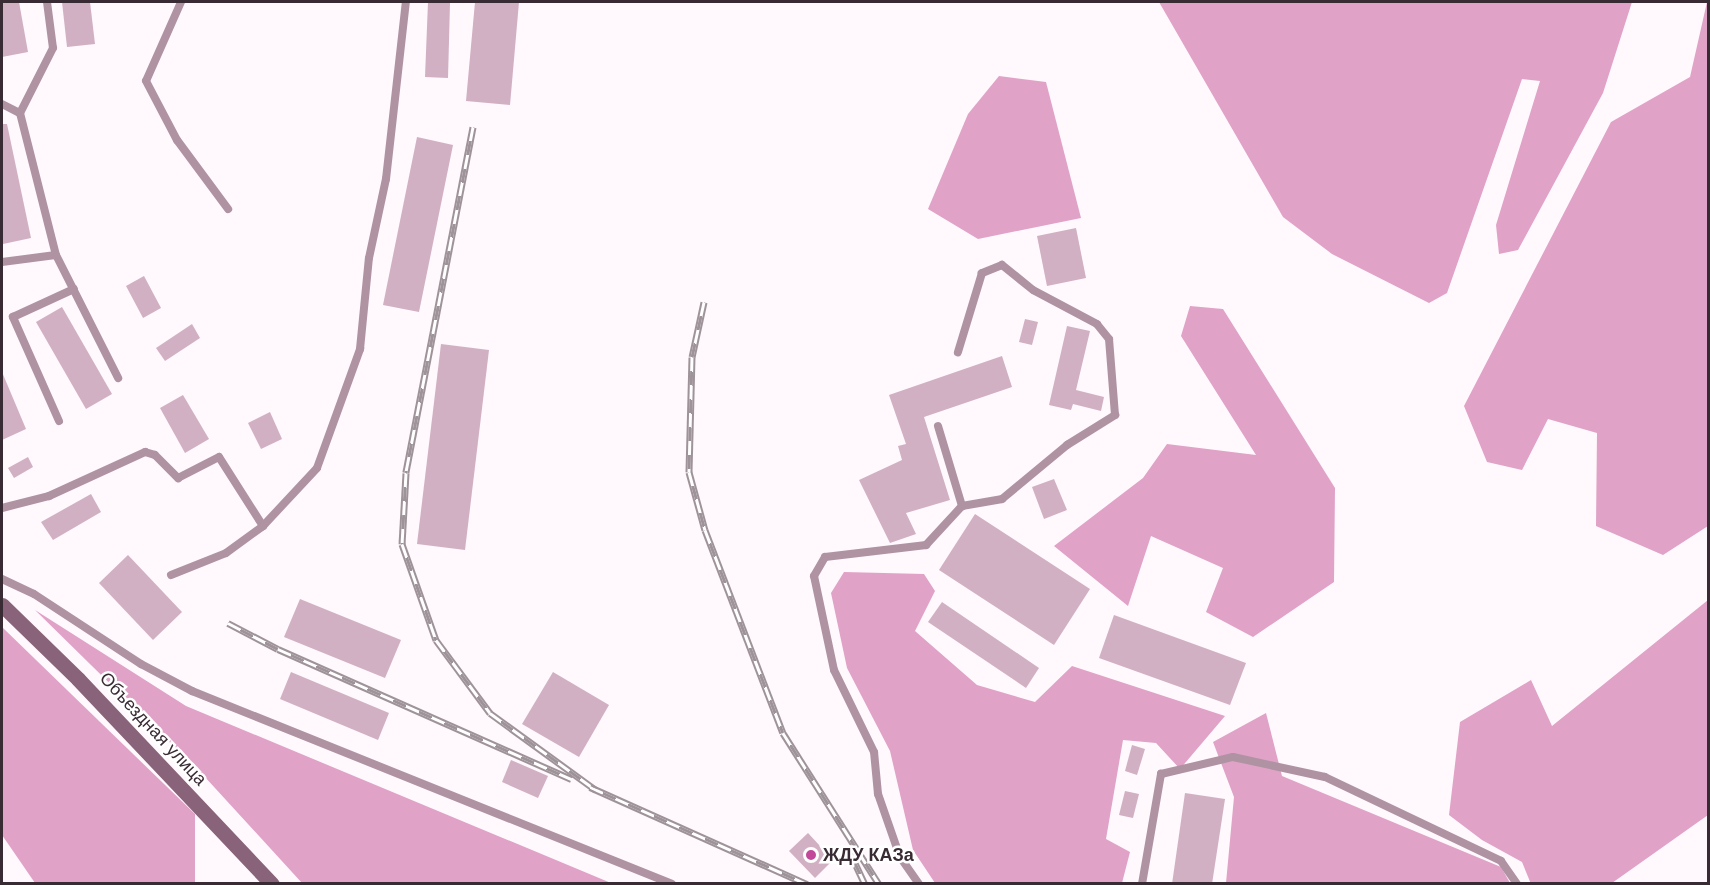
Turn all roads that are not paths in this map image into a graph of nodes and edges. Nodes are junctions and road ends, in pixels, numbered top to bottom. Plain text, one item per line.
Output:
1 (47, 2) edge
2 (181, 2) edge
3 (406, 2) edge
4 (2, 104) edge
5 (20, 113) junction
6 (228, 209) dead end
7 (56, 255) junction
8 (2, 262) edge
9 (74, 289) junction
10 (958, 352) dead end
11 (118, 378) dead end
12 (59, 422) dead end
13 (938, 426) dead end
14 (962, 506) junction
15 (2, 508) edge
16 (263, 526) junction
17 (171, 575) dead end
18 (2, 579) edge
19 (2, 605) edge
20 (272, 884) edge
21 (672, 884) edge
22 (920, 884) edge
23 (1142, 884) edge
24 (1517, 884) edge

1 - 5 lane
2 - 6 lane
3 - 16 lane
4 - 5 lane
5 - 7 lane
7 - 8 lane
7 - 9 lane
9 - 11 lane
9 - 12 lane
10 - 14 lane
13 - 14 lane
14 - 22 lane
15 - 16 lane
16 - 17 lane
18 - 21 lane
19 - 20 main road, Объездная улица
23 - 24 lane

